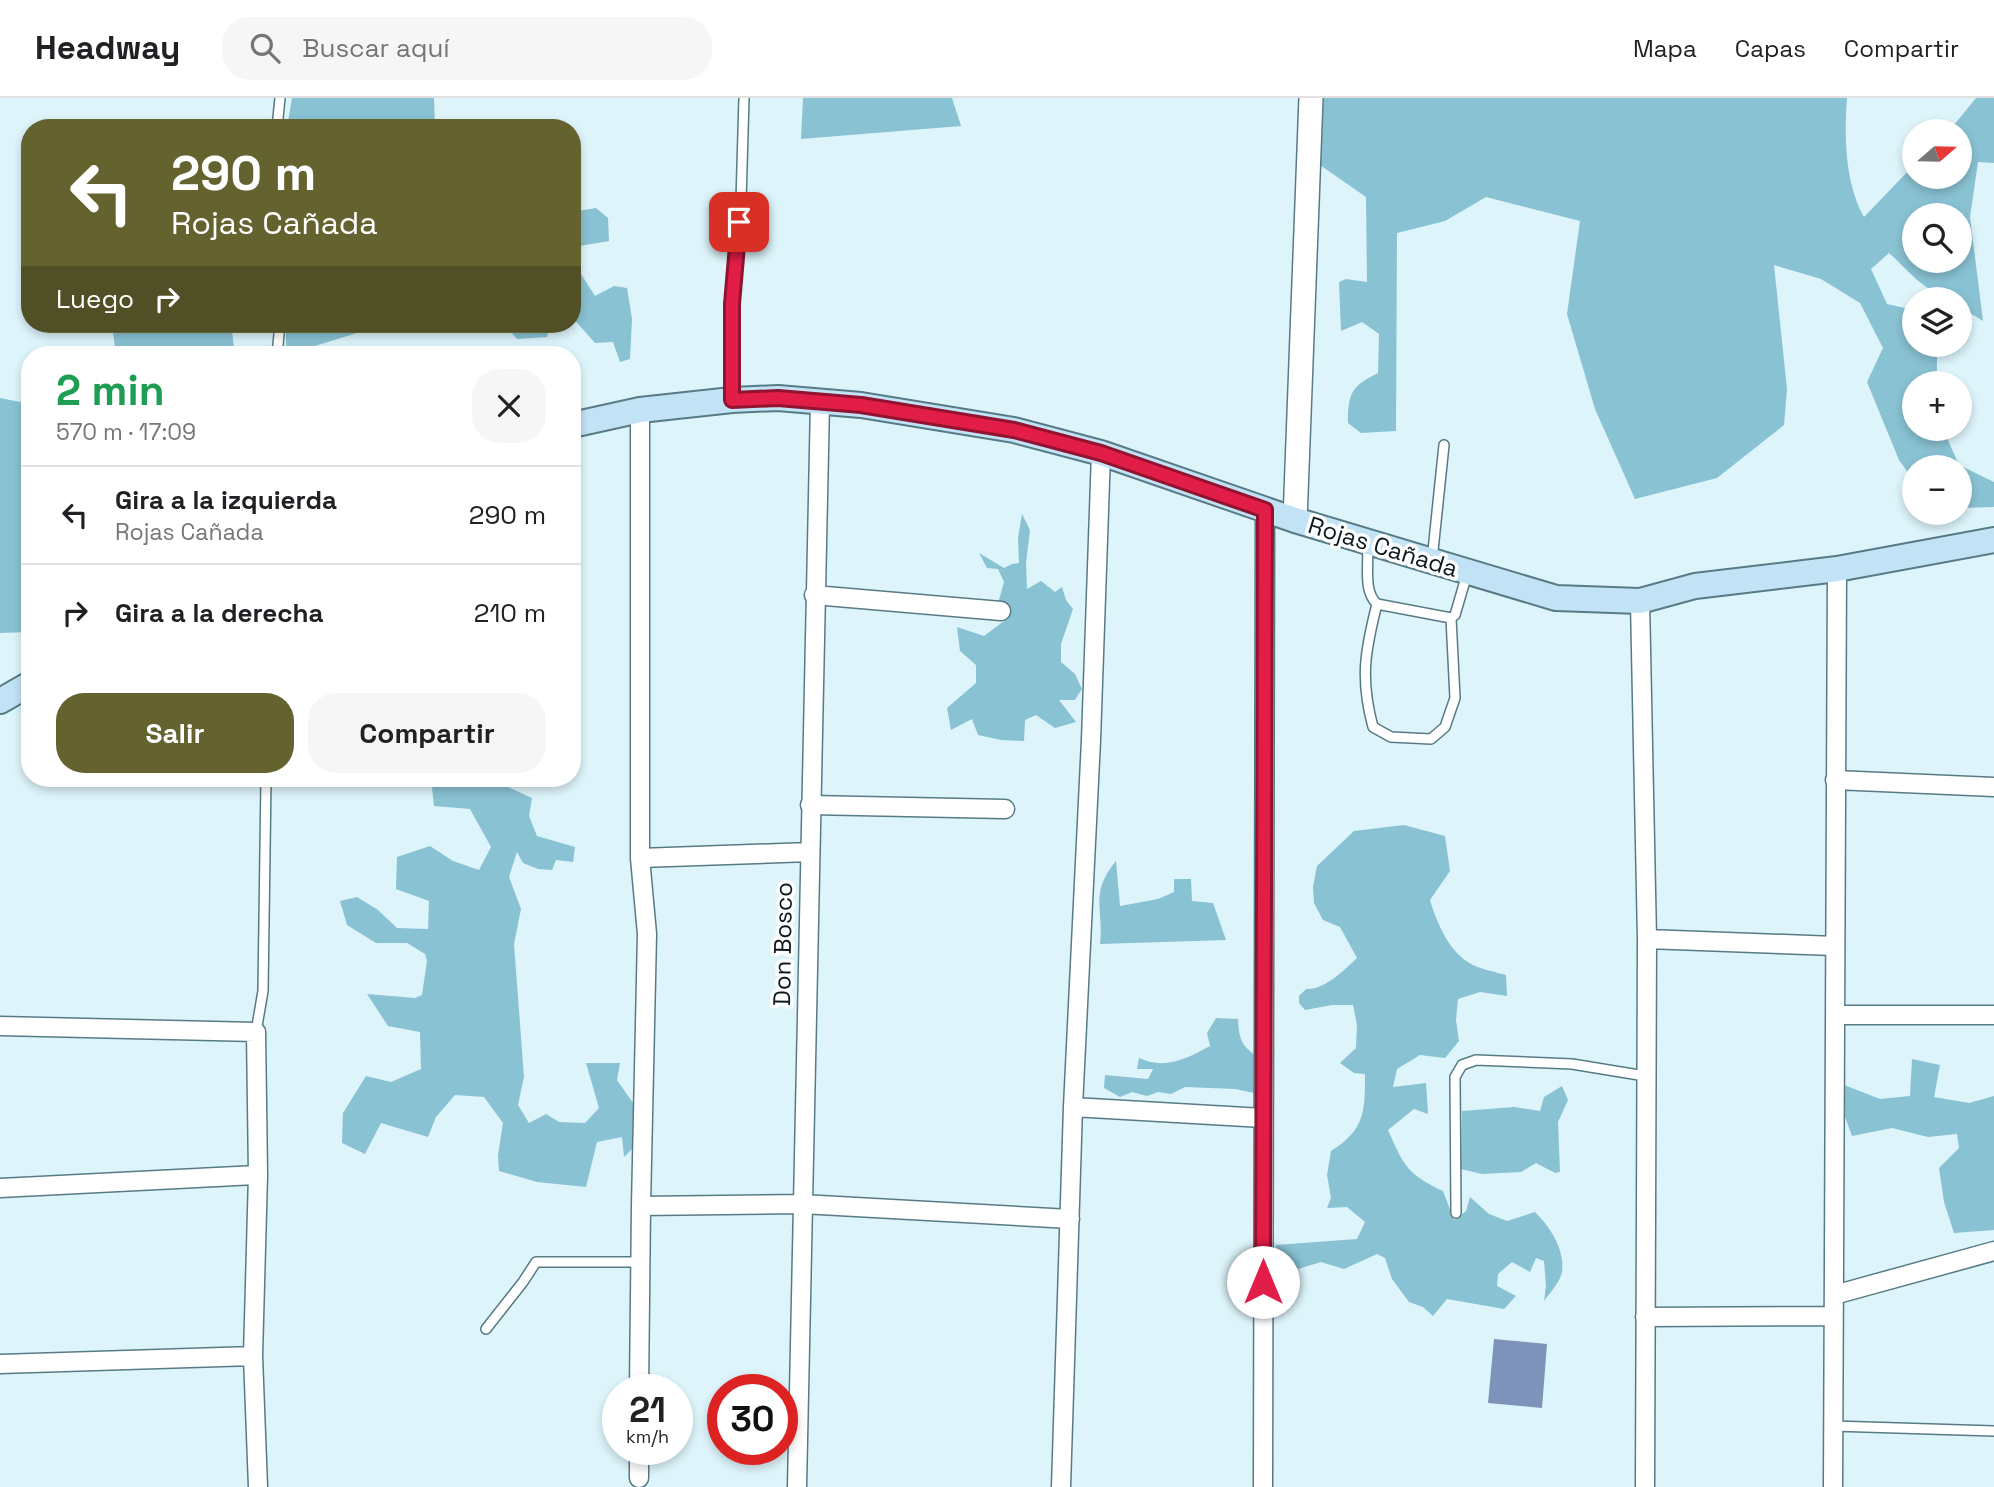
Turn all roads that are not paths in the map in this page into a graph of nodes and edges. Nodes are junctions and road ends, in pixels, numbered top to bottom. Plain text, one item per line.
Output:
1 (280, 98) edge
2 (744, 98) edge
3 (1311, 98) edge
4 (278, 119) edge
5 (732, 400) junction
6 (820, 402) junction
7 (640, 410) junction
8 (581, 423) edge
9 (1444, 445) dead end
10 (1101, 453) junction
11 (1265, 510) junction
12 (1295, 520) junction
13 (1994, 540) edge
14 (1367, 543) junction
15 (1432, 561) junction
16 (1837, 569) junction
17 (1467, 573) junction
18 (814, 595) junction
19 (1640, 601) junction
20 (1377, 604) junction
21 (1001, 611) dead end
22 (1451, 618) junction
23 (21, 689) edge
24 (0, 701) edge
25 (1835, 780) junction
26 (266, 787) edge
27 (1994, 787) edge
28 (810, 805) junction
29 (1005, 808) dead end
30 (810, 852) junction
31 (640, 858) junction
32 (1647, 939) junction
33 (1835, 946) junction
34 (1835, 1015) junction
35 (1994, 1015) edge
36 (0, 1026) edge
37 (256, 1032) junction
38 (1645, 1076) junction
39 (1073, 1107) junction
40 (1263, 1118) junction
41 (258, 1175) junction
42 (0, 1188) edge
43 (802, 1204) junction
44 (641, 1206) junction
45 (1455, 1213) dead end
46 (1070, 1219) junction
47 (1994, 1251) edge
48 (640, 1262) junction
49 (1834, 1295) junction
50 (1833, 1316) junction
51 (1645, 1317) junction
52 (486, 1329) dead end
53 (253, 1356) junction
54 (0, 1364) edge
55 (639, 1374) edge
56 (1833, 1426) junction
57 (1994, 1431) edge
58 (639, 1465) edge
59 (639, 1478) dead end
60 (258, 1487) edge
61 (797, 1487) edge
62 (1061, 1487) edge
63 (1263, 1487) edge
64 (1645, 1487) edge
65 (1833, 1487) edge

1 - 4 lane
2 - 5 lane
3 - 12 street
5 - 6 main road, Rojas Cañada
5 - 7 main road, Rojas Cañada
6 - 10 main road, Rojas Cañada
6 - 18 street, Don Bosco
7 - 8 main road, Rojas Cañada
7 - 31 street
9 - 15 lane
10 - 11 main road, Rojas Cañada
10 - 39 street
11 - 12 main road, Rojas Cañada
11 - 40 street
12 - 14 main road, Rojas Cañada
13 - 16 main road, Rojas Cañada
14 - 15 main road, Rojas Cañada
14 - 20 lane
15 - 17 main road, Rojas Cañada
16 - 19 main road, Rojas Cañada
16 - 25 street
17 - 19 main road, Rojas Cañada
17 - 22 lane
18 - 21 street
18 - 28 street, Don Bosco
19 - 32 street
20 - 22 lane
20 - 22 lane
23 - 24 main road
25 - 27 street
25 - 33 street
26 - 37 lane
28 - 29 street
28 - 30 street, Don Bosco
30 - 31 street
30 - 43 street, Don Bosco
31 - 44 street
32 - 33 street
32 - 38 street
33 - 34 street
34 - 35 street
34 - 49 street
36 - 37 street
37 - 41 street
38 - 45 lane
38 - 51 street
39 - 40 street
39 - 46 street
40 - 63 street
41 - 42 street
41 - 53 street
43 - 44 street
43 - 46 street
43 - 61 street, Don Bosco
44 - 48 street
46 - 62 street
47 - 49 street
48 - 52 lane
48 - 55 street
49 - 50 street
50 - 51 street
50 - 56 street
51 - 64 street
53 - 54 street
53 - 60 street
56 - 57 lane
56 - 65 street
58 - 59 street

